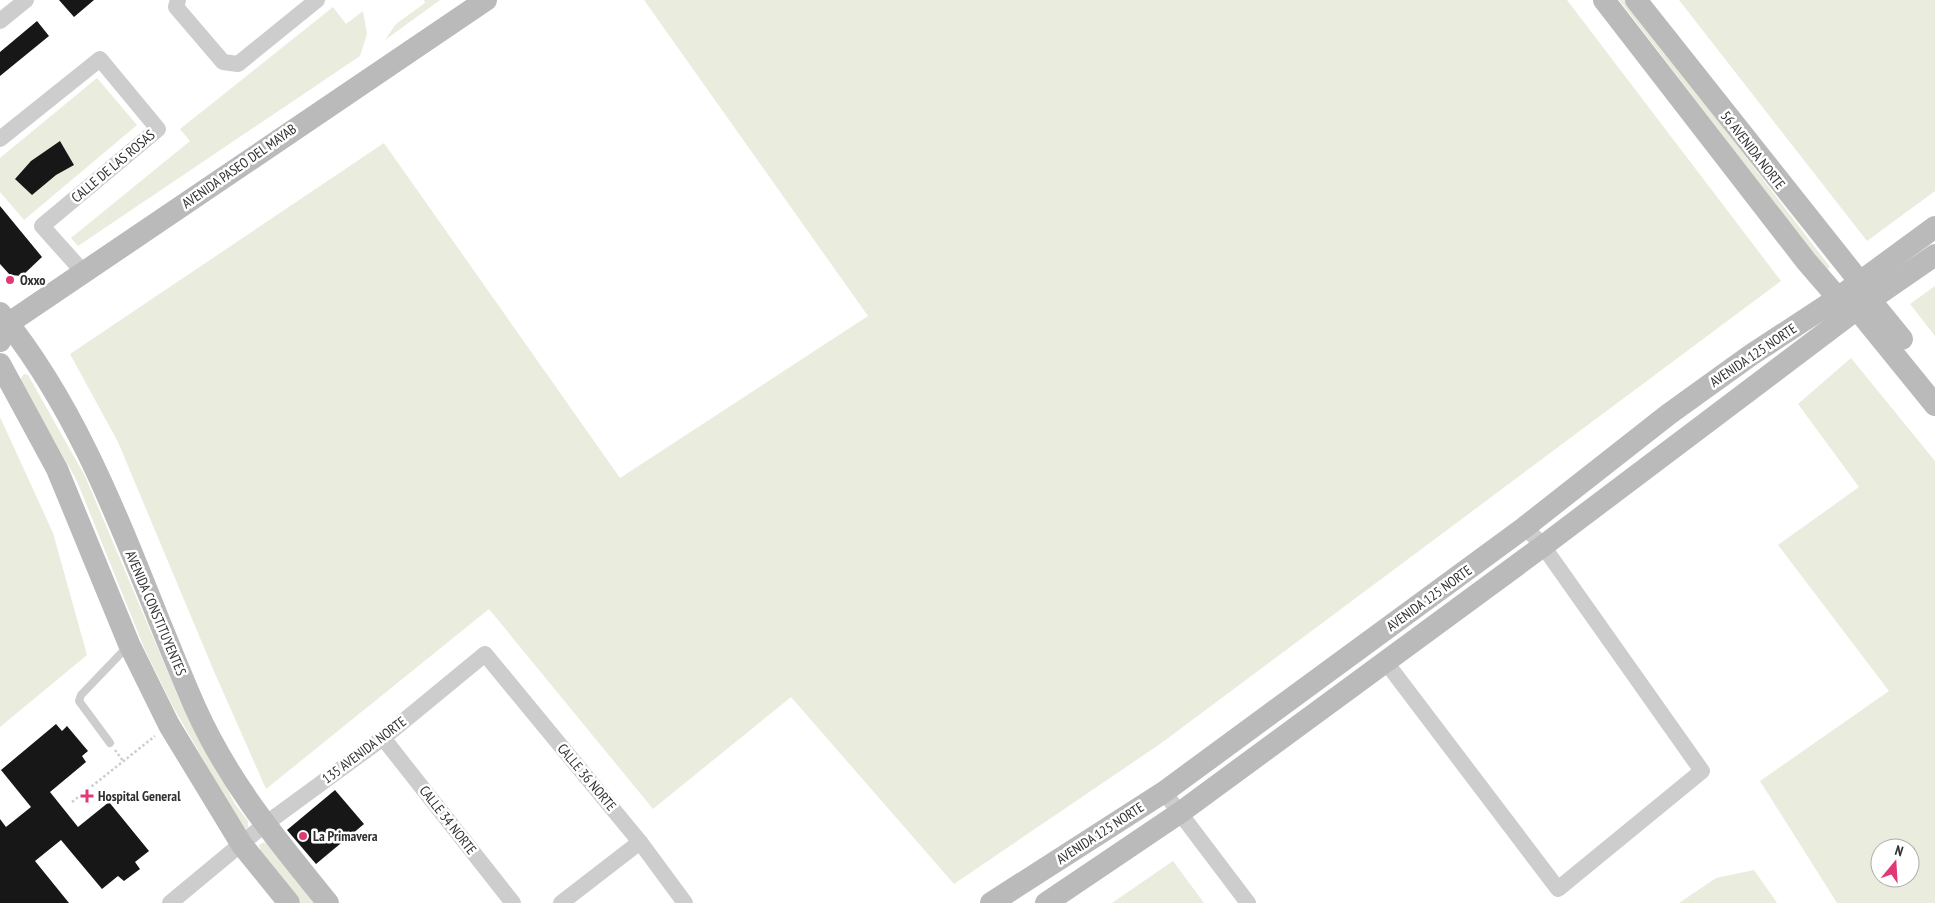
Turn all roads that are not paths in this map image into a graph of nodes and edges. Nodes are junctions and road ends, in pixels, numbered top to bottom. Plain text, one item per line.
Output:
1 (26, 0) edge
2 (178, 0) edge
3 (317, 0) edge
4 (486, 0) edge
5 (1604, 0) edge
6 (1636, 0) edge
7 (0, 21) edge
8 (0, 139) edge
9 (1935, 227) edge
10 (1935, 255) edge
11 (1806, 261) junction
12 (84, 273) junction
13 (1859, 281) junction
14 (1838, 298) junction
15 (1864, 305) junction
16 (3, 326) edge
17 (1751, 355) junction
18 (2, 372) edge
19 (1935, 380) edge
20 (1935, 405) edge
21 (1525, 527) junction
22 (1543, 546) junction
23 (129, 644) junction
24 (485, 654) joint
25 (1384, 661) junction
26 (383, 738) junction
27 (110, 743) dead end
28 (1164, 792) junction
29 (1181, 812) junction
30 (264, 825) junction
31 (640, 842) junction
32 (242, 845) junction
33 (172, 902) edge
34 (289, 903) edge
35 (328, 903) edge
36 (513, 903) edge
37 (561, 903) edge
38 (685, 903) edge
39 (991, 903) edge
40 (1046, 903) edge
41 (1248, 903) edge

1 - 7 street
2 - 3 street
4 - 12 main road, AVENIDA PASEO DEL MAYAB
5 - 11 main road, 56 AVENIDA NORTE
6 - 13 main road, 56 AVENIDA NORTE
8 - 12 street, CALLE DE LAS ROSAS
9 - 13 main road, AVENIDA 125 NORTE
10 - 15 main road, AVENIDA 125 NORTE
11 - 14 main road, 56 AVENIDA NORTE
11 - 17 main road, 56 AVENIDA NORTE
12 - 16 main road, AVENIDA PASEO DEL MAYAB
13 - 14 main road, AVENIDA 125 NORTE
13 - 15 main road, 56 AVENIDA NORTE
14 - 15 main road, 56 AVENIDA NORTE
14 - 17 main road, AVENIDA 125 NORTE
15 - 19 main road
15 - 20 main road
15 - 22 main road, AVENIDA 125 NORTE
16 - 30 main road, AVENIDA CONSTITUYENTES
17 - 21 main road, AVENIDA 125 NORTE
18 - 23 main road
21 - 22 street
21 - 28 main road, AVENIDA 125 NORTE
22 - 25 main road, AVENIDA 125 NORTE
22 - 25 street
23 - 27 lane
23 - 32 main road
24 - 26 street, 135 AVENIDA NORTE
24 - 31 street, CALLE 36 NORTE
25 - 29 main road, AVENIDA 125 NORTE
26 - 30 street, 135 AVENIDA NORTE
26 - 36 street, CALLE 34 NORTE
28 - 29 street
28 - 39 main road, AVENIDA 125 NORTE
29 - 40 main road, AVENIDA 125 NORTE
29 - 41 street
30 - 32 street, 135 AVENIDA NORTE
30 - 35 main road, AVENIDA CONSTITUYENTES
31 - 37 street
31 - 38 street, CALLE 36 NORTE
32 - 33 street, 135 AVENIDA NORTE
32 - 34 main road

